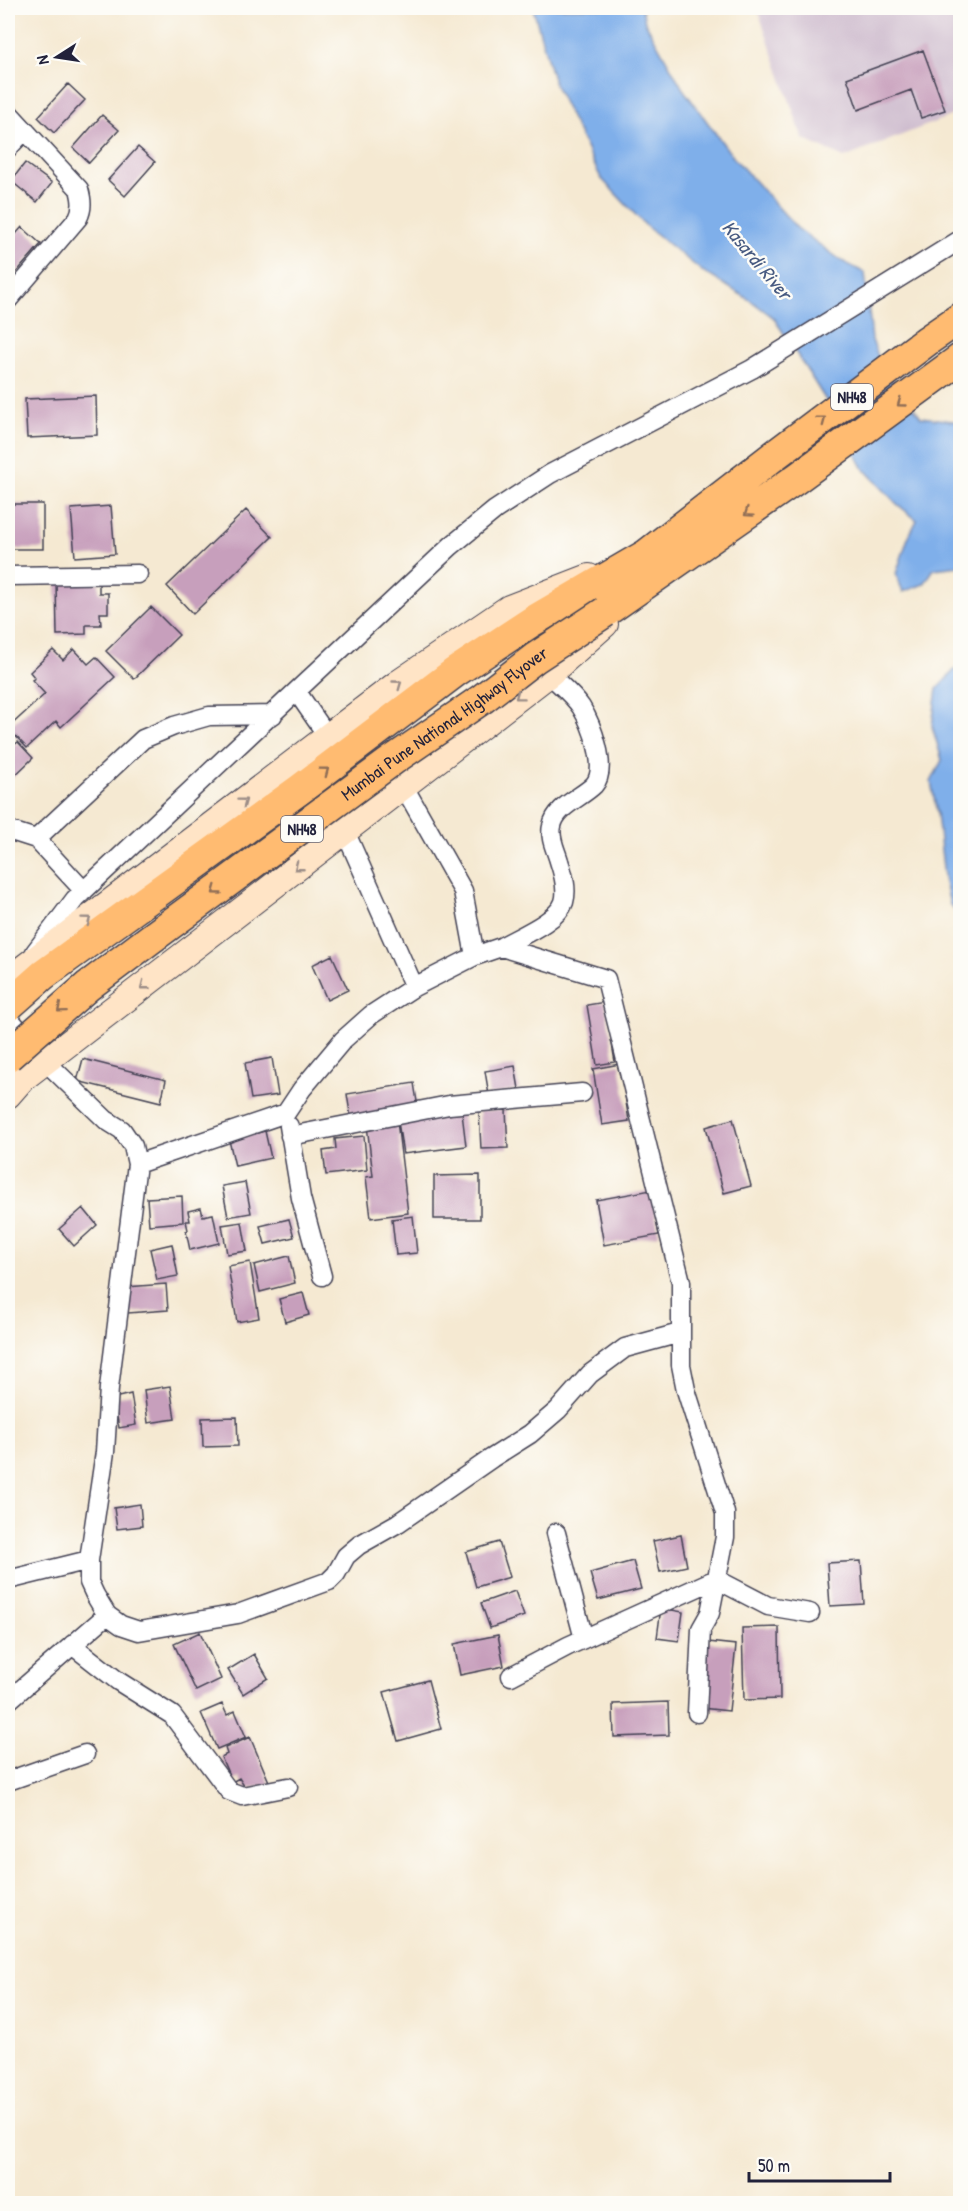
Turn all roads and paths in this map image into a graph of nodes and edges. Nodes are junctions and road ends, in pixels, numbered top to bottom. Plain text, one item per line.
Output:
1 (8, 112) edge
2 (25, 130) junction
3 (8, 148) edge
4 (960, 240) edge
5 (8, 300) edge
6 (960, 318) edge
7 (954, 364) edge
8 (652, 566) junction
9 (138, 574) dead end
10 (8, 576) edge
11 (596, 600) junction
12 (549, 674) junction
13 (297, 692) junction
14 (273, 715) junction
15 (328, 737) junction
16 (403, 785) junction
17 (8, 830) edge
18 (345, 831) junction
19 (36, 839) junction
20 (84, 891) junction
21 (501, 947) junction
22 (475, 956) junction
23 (14, 975) edge
24 (414, 987) junction
25 (8, 1006) edge
26 (8, 1017) edge
27 (8, 1056) edge
28 (45, 1061) junction
29 (582, 1093) dead end
30 (8, 1095) edge
31 (286, 1113) junction
32 (290, 1136) junction
33 (137, 1164) junction
34 (322, 1276) dead end
35 (681, 1333) junction
36 (556, 1533) dead end
37 (89, 1560) junction
38 (716, 1579) junction
39 (8, 1580) edge
40 (810, 1613) dead end
41 (107, 1615) junction
42 (584, 1639) junction
43 (72, 1645) junction
44 (511, 1676) dead end
45 (8, 1701) edge
46 (697, 1713) dead end
47 (85, 1754) dead end
48 (8, 1781) edge
49 (288, 1787) dead end

1 - 2 street
2 - 3 street
2 - 5 street
4 - 13 street
8 -> 6 highway, NH48
7 -> 8 highway, NH48
8 - 11 highway, Mumbai Pune National Highway Flyover / NH48
8 - 12 main road
15 -> 8 main road
9 - 10 street
25 -> 11 highway, Mumbai Pune National Highway Flyover / NH48
11 -> 27 highway, Mumbai Pune National Highway Flyover / NH48, bridge
12 -> 16 main road
12 - 21 street
13 - 14 street
13 - 15 street
14 - 19 street
14 - 20 street
23 -> 15 main road
16 - 18 main road
16 - 22 street
17 - 19 street
18 - 24 street
18 -> 28 main road
19 - 20 street
20 - 23 street
21 - 22 street
21 - 35 street
22 - 24 street
24 - 31 street
26 - 28 street
28 - 30 main road
28 - 33 street
29 - 32 street
31 - 32 street
31 - 33 street
32 - 34 street
33 - 37 street
35 - 38 street
35 - 41 street
36 - 42 street
37 - 39 street
37 - 41 street
38 - 40 street
38 - 42 street
38 - 46 street
41 - 43 street
42 - 44 street
43 - 45 street
43 - 49 street
47 - 48 street

